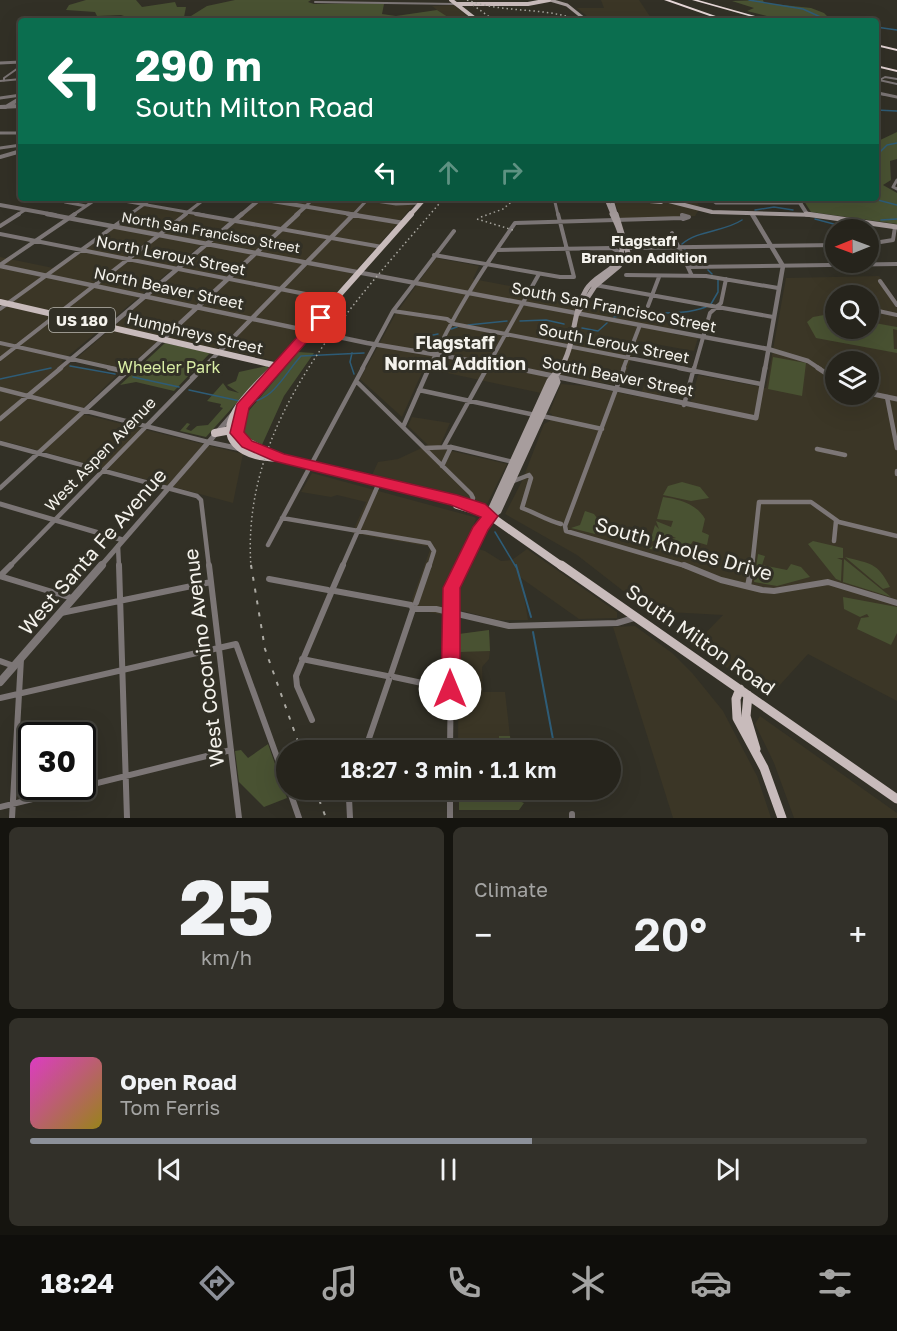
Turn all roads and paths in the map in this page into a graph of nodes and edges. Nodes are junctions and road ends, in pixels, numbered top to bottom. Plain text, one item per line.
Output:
1 (451, 0) edge
2 (501, 0) edge
3 (550, 0) edge
4 (666, 0) edge
5 (694, 0) edge
6 (315, 2) dead end
7 (493, 2) junction
8 (456, 4) junction
9 (474, 18) edge
10 (583, 18) edge
11 (719, 18) edge
12 (760, 18) edge
13 (879, 46) edge
14 (897, 50) edge
15 (0, 63) edge
16 (18, 67) edge
17 (879, 67) edge
18 (18, 68) edge
19 (897, 71) edge
20 (18, 79) edge
21 (897, 79) edge
22 (879, 80) edge
23 (0, 81) edge
24 (4, 81) junction
25 (879, 81) edge
26 (892, 83) junction
27 (897, 84) edge
28 (879, 93) edge
29 (879, 94) edge
30 (0, 98) edge
31 (18, 98) edge
32 (897, 98) edge
33 (18, 100) edge
34 (18, 106) edge
35 (0, 107) edge
36 (6, 107) junction
37 (0, 133) edge
38 (18, 133) edge
39 (18, 145) edge
40 (0, 148) edge
41 (18, 152) edge
42 (0, 157) edge
43 (897, 180) edge
44 (895, 189) edge
45 (68, 201) edge
46 (94, 201) edge
47 (123, 201) edge
48 (149, 201) edge
49 (202, 201) edge
50 (258, 201) edge
51 (271, 201) edge
52 (311, 201) edge
53 (366, 201) edge
54 (374, 201) edge
55 (423, 201) edge
56 (555, 201) edge
57 (607, 201) edge
58 (613, 201) edge
59 (662, 201) edge
60 (666, 201) edge
61 (685, 201) edge
62 (711, 201) edge
63 (747, 203) joint
64 (774, 203) joint
65 (801, 203) joint
66 (682, 204) junction
67 (0, 205) edge
68 (144, 205) junction
69 (86, 206) junction
70 (304, 207) junction
71 (24, 210) junction
72 (187, 213) junction
73 (807, 214) junction
74 (353, 215) junction
75 (753, 215) junction
76 (68, 218) junction
77 (682, 218) dead end
78 (235, 220) junction
79 (616, 221) junction
80 (560, 222) junction
81 (403, 223) junction
82 (0, 226) edge
83 (113, 226) junction
84 (896, 227) edge
85 (281, 229) junction
86 (454, 231) dead end
87 (672, 233) dead end
88 (0, 234) edge
89 (160, 235) junction
90 (330, 237) junction
91 (35, 241) junction
92 (879, 242) edge
93 (208, 244) junction
94 (825, 245) edge
95 (772, 246) junction
96 (382, 247) junction
97 (678, 247) junction
98 (567, 249) junction
99 (81, 250) junction
100 (497, 250) junction
101 (624, 250) junction
102 (256, 252) junction
103 (434, 255) junction
104 (129, 260) junction
105 (307, 262) junction
106 (486, 264) junction
107 (879, 264) edge
108 (897, 264) edge
109 (0, 265) edge
110 (825, 265) edge
111 (783, 266) junction
112 (688, 267) junction
113 (177, 269) junction
114 (360, 272) junction
115 (539, 274) junction
116 (627, 275) dead end
117 (46, 276) junction
118 (382, 276) joint
119 (692, 276) junction
120 (660, 277) junction
121 (228, 279) junction
122 (726, 279) junction
123 (880, 281) dead end
124 (414, 282) junction
125 (592, 285) junction
126 (95, 286) junction
127 (778, 288) junction
128 (280, 289) junction
129 (466, 293) junction
130 (652, 296) junction
131 (145, 297) junction
132 (336, 300) junction
133 (4, 303) edge
134 (524, 304) junction
135 (897, 305) edge
136 (648, 306) dead end
137 (197, 307) junction
138 (718, 307) junction
139 (0, 309) edge
140 (393, 311) junction
141 (879, 312) edge
142 (577, 314) junction
143 (57, 315) junction
144 (895, 316) edge
145 (773, 317) junction
146 (252, 318) junction
147 (450, 321) junction
148 (640, 326) junction
149 (110, 327) junction
150 (309, 331) junction
151 (505, 334) junction
152 (333, 336) joint
153 (703, 337) junction
154 (163, 339) junction
155 (0, 343) edge
156 (375, 344) junction
157 (15, 346) junction
158 (570, 347) junction
159 (768, 349) junction
160 (220, 351) junction
161 (436, 353) junction
162 (629, 358) junction
163 (0, 359) edge
164 (70, 359) junction
165 (489, 363) junction
166 (278, 366) junction
167 (694, 371) junction
168 (127, 372) junction
169 (825, 373) edge
170 (555, 377) junction
171 (356, 381) junction
172 (761, 384) junction
173 (0, 389) edge
174 (617, 389) junction
175 (419, 390) junction
176 (879, 395) edge
177 (27, 396) junction
178 (887, 397) junction
179 (897, 399) edge
180 (468, 400) junction
181 (684, 404) junction
182 (242, 407) junction
183 (86, 410) junction
184 (235, 412) junction
185 (538, 416) junction
186 (0, 419) edge
187 (146, 426) junction
188 (403, 427) junction
189 (602, 429) junction
190 (232, 430) junction
191 (215, 433) junction
192 (0, 442) edge
193 (208, 442) junction
194 (444, 446) junction
195 (451, 447) junction
196 (424, 448) junction
197 (897, 448) edge
198 (817, 449) dead end
199 (243, 450) junction
200 (40, 453) junction
201 (845, 454) dead end
202 (280, 458) junction
203 (516, 464) junction
204 (309, 465) junction
205 (442, 466) junction
206 (103, 470) junction
207 (530, 475) junction
208 (512, 482) junction
209 (379, 483) junction
210 (0, 489) edge
211 (168, 489) junction
212 (447, 500) junction
213 (0, 504) edge
214 (470, 505) junction
215 (481, 512) junction
216 (491, 516) junction
217 (282, 518) junction
218 (55, 520) junction
219 (836, 520) junction
220 (561, 524) dead end
221 (358, 531) junction
222 (897, 536) edge
223 (123, 540) junction
224 (834, 541) dead end
225 (268, 545) dead end
226 (118, 546) junction
227 (0, 576) edge
228 (269, 579) dead end
229 (211, 582) junction
230 (748, 586) junction
231 (332, 591) junction
232 (72, 598) junction
233 (120, 601) junction
234 (897, 603) edge
235 (414, 606) junction
236 (451, 613) junction
237 (59, 614) junction
238 (636, 616) junction
239 (219, 648) junction
240 (21, 658) junction
241 (303, 659) junction
242 (0, 661) edge
243 (14, 666) junction
244 (122, 671) junction
245 (390, 677) junction
246 (0, 682) edge
247 (450, 689) junction
248 (744, 692) junction
249 (21, 693) junction
250 (0, 698) edge
251 (312, 720) dead end
252 (368, 740) edge
253 (450, 740) edge
254 (231, 750) junction
255 (276, 753) edge
256 (124, 775) junction
257 (897, 799) edge
258 (293, 800) edge
259 (349, 800) edge
260 (450, 800) edge
261 (13, 804) junction
262 (0, 807) edge
263 (12, 818) edge
264 (126, 818) edge
265 (239, 818) edge
266 (299, 818) edge
267 (350, 818) edge
268 (450, 818) edge
269 (782, 818) edge

1 - 8 main road
2 - 7 main road
3 - 7 main road
3 - 10 main road
4 - 11 highway
5 - 12 highway
6 - 8 street
7 - 8 main road
8 - 9 main road
13 - 14 highway
15 - 16 street
17 - 19 highway
18 - 24 street
20 - 24 street
21 - 22 street
23 - 24 street
25 - 26 street
26 - 27 street
26 - 28 street
29 - 32 street
30 - 31 street
33 - 36 street
34 - 36 street
35 - 36 street
37 - 38 street
39 - 40 street
41 - 42 street
43 - 44 street
45 - 69 street
46 - 69 street
47 - 68 street
48 - 68 street
49 - 72 street
50 - 78 street
51 - 70 street
52 - 70 street
53 - 74 street
54 - 55 street
55 - 81 main road, West Santa Fe Avenue
56 - 80 street
57 - 79 main road
58 - 79 main road
59 - 75 main road
60 - 66 main road
61 - 66 street
62 - 63 street
63 - 64 street
64 - 65 street
65 - 73 street
66 - 75 main road
67 - 71 street, North San Francisco Street
68 - 72 street
68 - 83 street
69 - 76 street
70 - 74 street
70 - 85 street
71 - 76 street, North San Francisco Street
71 - 82 street
72 - 78 street
72 - 89 street
73 - 75 main road
73 - 84 main road
74 - 81 street
74 - 90 street
75 - 95 street
76 - 83 street, North San Francisco Street
76 - 91 street
77 - 79 street
78 - 85 street
78 - 93 street
79 - 80 street
79 - 101 main road
80 - 98 street
80 - 100 street
81 - 96 main road, West Santa Fe Avenue
83 - 89 street, North San Francisco Street
83 - 99 street
84 - 92 street
85 - 90 street
85 - 102 street
86 - 103 street
87 - 97 street
88 - 91 street, North Leroux Street
89 - 93 street, North San Francisco Street
89 - 104 street
90 - 96 street
90 - 105 street
91 - 99 street, North Leroux Street
91 - 109 street
93 - 102 street, North San Francisco Street
93 - 113 street
94 - 95 street
95 - 97 street
95 - 111 street
96 - 114 main road, West Santa Fe Avenue
97 - 101 street
97 - 112 street
98 - 100 street
98 - 101 street
98 - 115 street
99 - 104 street, North Leroux Street
99 - 117 street
100 - 106 street
101 - 125 main road
101 - 125 main road
102 - 105 street, North San Francisco Street
102 - 121 street
103 - 106 street
103 - 124 street
104 - 113 street, North Leroux Street
104 - 126 street
105 - 114 street, North San Francisco Street
105 - 128 street
106 - 115 street
106 - 129 street
107 - 108 street
109 - 117 street, North Beaver Street
110 - 111 street
111 - 112 street
111 - 127 street
112 - 119 street
113 - 121 street, North Leroux Street
113 - 131 street
114 - 118 street, North San Francisco Street
114 - 132 main road, West Santa Fe Avenue
115 - 134 street
116 - 120 street
117 - 126 street, North Beaver Street
117 - 133 street
118 - 124 street, South San Francisco Street
119 - 120 street
119 - 122 street
120 - 130 street
121 - 128 street, North Leroux Street
121 - 137 street
122 - 127 street
122 - 138 street
123 - 135 street
124 - 129 street, South San Francisco Street
124 - 140 street
125 - 130 street
125 - 142 main road
126 - 131 street, North Beaver Street
126 - 143 street
127 - 145 street
128 - 132 street, North Leroux Street
128 - 146 street
129 - 134 street, South San Francisco Street
129 - 147 street
130 - 136 street
130 - 138 street
131 - 137 street, North Beaver Street
131 - 149 street
132 - 150 main road, West Santa Fe Avenue
133 - 139 street
133 - 143 main road, Humphreys Street / US 180
134 - 142 street, South San Francisco Street
134 - 151 street
137 - 146 street, North Beaver Street
137 - 154 street
138 - 145 street
138 - 153 street
140 - 147 street, South Leroux Street
140 - 156 street
141 - 144 street
142 - 148 street, South San Francisco Street
142 - 158 main road
143 - 149 main road, Humphreys Street / US 180
143 - 157 street
145 - 159 street
146 - 150 street, North Beaver Street
146 - 160 street
147 - 151 street, South Leroux Street
147 - 161 street
148 - 153 street, South San Francisco Street
148 - 162 street
149 - 154 main road, Humphreys Street / US 180
149 - 164 street
150 - 152 street, North Beaver Street
150 - 166 main road, West Santa Fe Avenue
151 - 158 street, South Leroux Street
151 - 165 street
152 - 156 street, South Beaver Street
153 - 159 street, South San Francisco Street
153 - 167 street
154 - 160 main road, Humphreys Street / US 180
154 - 168 street
155 - 157 street
156 - 161 street, South Beaver Street
156 - 171 street
157 - 163 street
157 - 164 street
158 - 162 street, South Leroux Street
158 - 170 main road
159 - 169 street, South San Francisco Street
159 - 172 street
160 - 166 main road, Humphreys Street / US 180
160 - 187 street, West Aspen Avenue
161 - 165 street, South Beaver Street
161 - 175 street
162 - 167 street, South Leroux Street
162 - 174 street
164 - 168 street
164 - 177 street
165 - 170 street, South Beaver Street
165 - 180 street
166 - 182 main road, West Santa Fe Avenue
167 - 172 street, South Leroux Street
167 - 181 street
168 - 183 street
170 - 174 street, South Beaver Street
170 - 185 main road
170 - 185 main road
171 - 188 street
171 - 204 street
172 - 181 street, South Beaver Street
173 - 177 street
174 - 181 street, South Beaver Street
174 - 189 street
175 - 180 street
175 - 188 street
176 - 178 street
177 - 183 street
177 - 186 street
178 - 179 street
178 - 197 street
180 - 185 street
180 - 194 street
182 - 184 main road, West Santa Fe Avenue
182 - 190 main road
183 - 187 street
183 - 200 street
184 - 190 main road
184 - 191 street, West Santa Fe Avenue
185 - 189 street
185 - 203 main road
187 - 193 street
187 - 206 street, West Aspen Avenue
188 - 196 street
189 - 230 street, South Knoles Drive
190 - 191 main road
190 - 199 main road
190 - 202 main road, South Milton Road
191 - 193 street, West Santa Fe Avenue
192 - 200 street
193 - 199 street
193 - 211 street, West Santa Fe Avenue
194 - 195 street
194 - 196 street
195 - 203 street
195 - 205 street
196 - 205 street
198 - 201 street
199 - 202 main road, South Milton Road
200 - 206 street
200 - 210 street
202 - 204 main road, South Milton Road
203 - 207 street
203 - 208 main road
203 - 216 main road
204 - 209 main road, South Milton Road
204 - 217 street
205 - 214 street
206 - 211 street
206 - 218 street, West Aspen Avenue
207 - 208 street
207 - 220 street
208 - 216 main road
209 - 212 main road, South Milton Road
209 - 221 street
211 - 223 street, West Santa Fe Avenue
211 - 229 street, West Coconino Avenue
212 - 214 main road, South Milton Road
212 - 215 main road, South Milton Road
213 - 218 street
214 - 215 main road, South Milton Road
215 - 216 main road, South Milton Road
216 - 236 street
216 - 238 main road, South Milton Road
217 - 221 street
217 - 225 street
218 - 223 street
218 - 227 street, West Aspen Avenue
219 - 222 street
219 - 224 street
219 - 230 street
221 - 231 street
221 - 235 street
223 - 226 street, West Santa Fe Avenue
226 - 232 street, West Santa Fe Avenue
226 - 233 street
227 - 232 street
228 - 231 street
229 - 233 street
229 - 239 street, West Coconino Avenue
230 - 234 street, South Knoles Drive
231 - 235 street
231 - 241 street
232 - 237 street, West Santa Fe Avenue
233 - 237 street
233 - 244 street
235 - 236 street
235 - 245 street
236 - 238 street
236 - 247 street
237 - 240 street, West Santa Fe Avenue
238 - 248 main road, South Milton Road
239 - 244 street
239 - 254 street, West Coconino Avenue
239 - 255 street
240 - 243 street, West Santa Fe Avenue
240 - 249 street
241 - 245 street
241 - 251 street
242 - 243 street
243 - 246 street, West Santa Fe Avenue
244 - 249 street
244 - 256 street
245 - 247 street
245 - 252 street
247 - 253 street
248 - 257 main road, South Milton Road
248 - 269 main road
249 - 250 street
249 - 261 street
254 - 256 street
254 - 265 street, West Coconino Avenue
256 - 261 street
256 - 264 street
258 - 266 street
259 - 267 street
260 - 268 street
261 - 262 street
261 - 263 street

